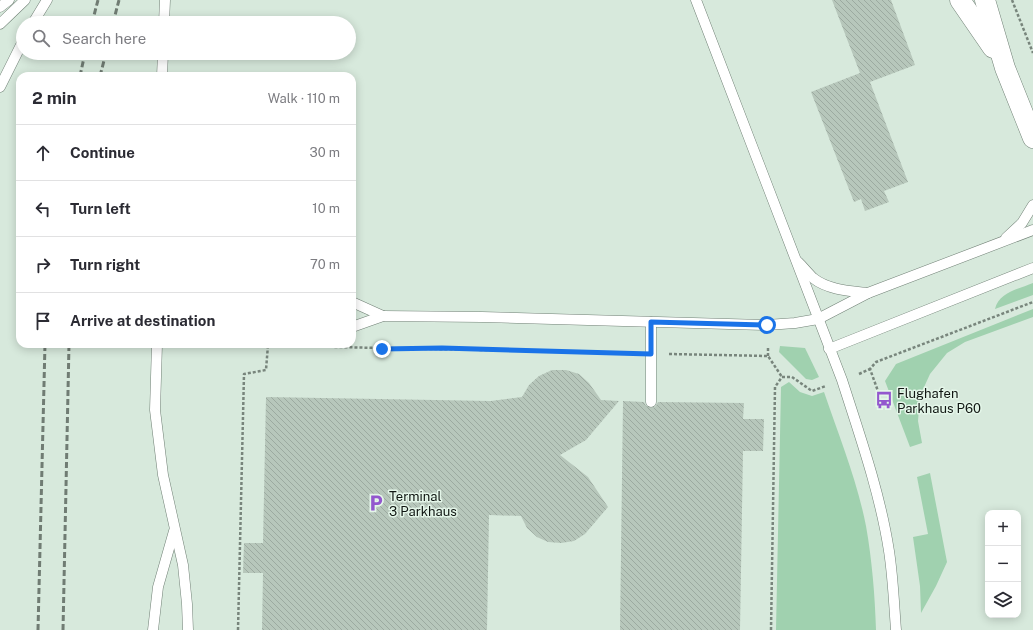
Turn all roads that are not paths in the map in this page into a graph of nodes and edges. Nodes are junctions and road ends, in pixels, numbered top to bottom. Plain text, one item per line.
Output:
1 (9, 0) edge
2 (25, 0) edge
3 (47, 0) edge
4 (165, 0) edge
5 (960, 0) edge
6 (985, 0) edge
7 (696, 1) edge
8 (0, 6) edge
9 (37, 16) edge
10 (164, 16) edge
11 (0, 24) edge
12 (16, 55) edge
13 (163, 60) edge
14 (1006, 68) junction
15 (162, 72) edge
16 (0, 87) edge
17 (1033, 138) edge
18 (1033, 205) edge
19 (1033, 230) edge
20 (1000, 243) junction
21 (795, 259) junction
22 (1033, 267) edge
23 (868, 293) junction
24 (356, 304) edge
25 (383, 316) junction
26 (818, 319) junction
27 (651, 322) junction
28 (356, 326) edge
29 (157, 348) edge
30 (829, 348) junction
31 (651, 402) dead end
32 (175, 529) junction
33 (153, 630) edge
34 (188, 630) edge
35 (896, 630) edge

1 - 8 lane
2 - 11 lane
3 - 9 lane
4 - 10 lane
5 - 14 street
6 - 14 street
7 - 21 lane
12 - 16 lane
13 - 15 lane
14 - 17 street
18 - 20 lane
19 - 20 lane
20 - 23 lane
21 - 23 lane
21 - 26 lane
22 - 30 lane
23 - 26 lane
24 - 25 lane
25 - 27 lane
25 - 28 lane
26 - 27 lane
26 - 30 lane
27 - 31 lane
29 - 32 lane
30 - 35 lane
32 - 33 lane
32 - 34 lane

